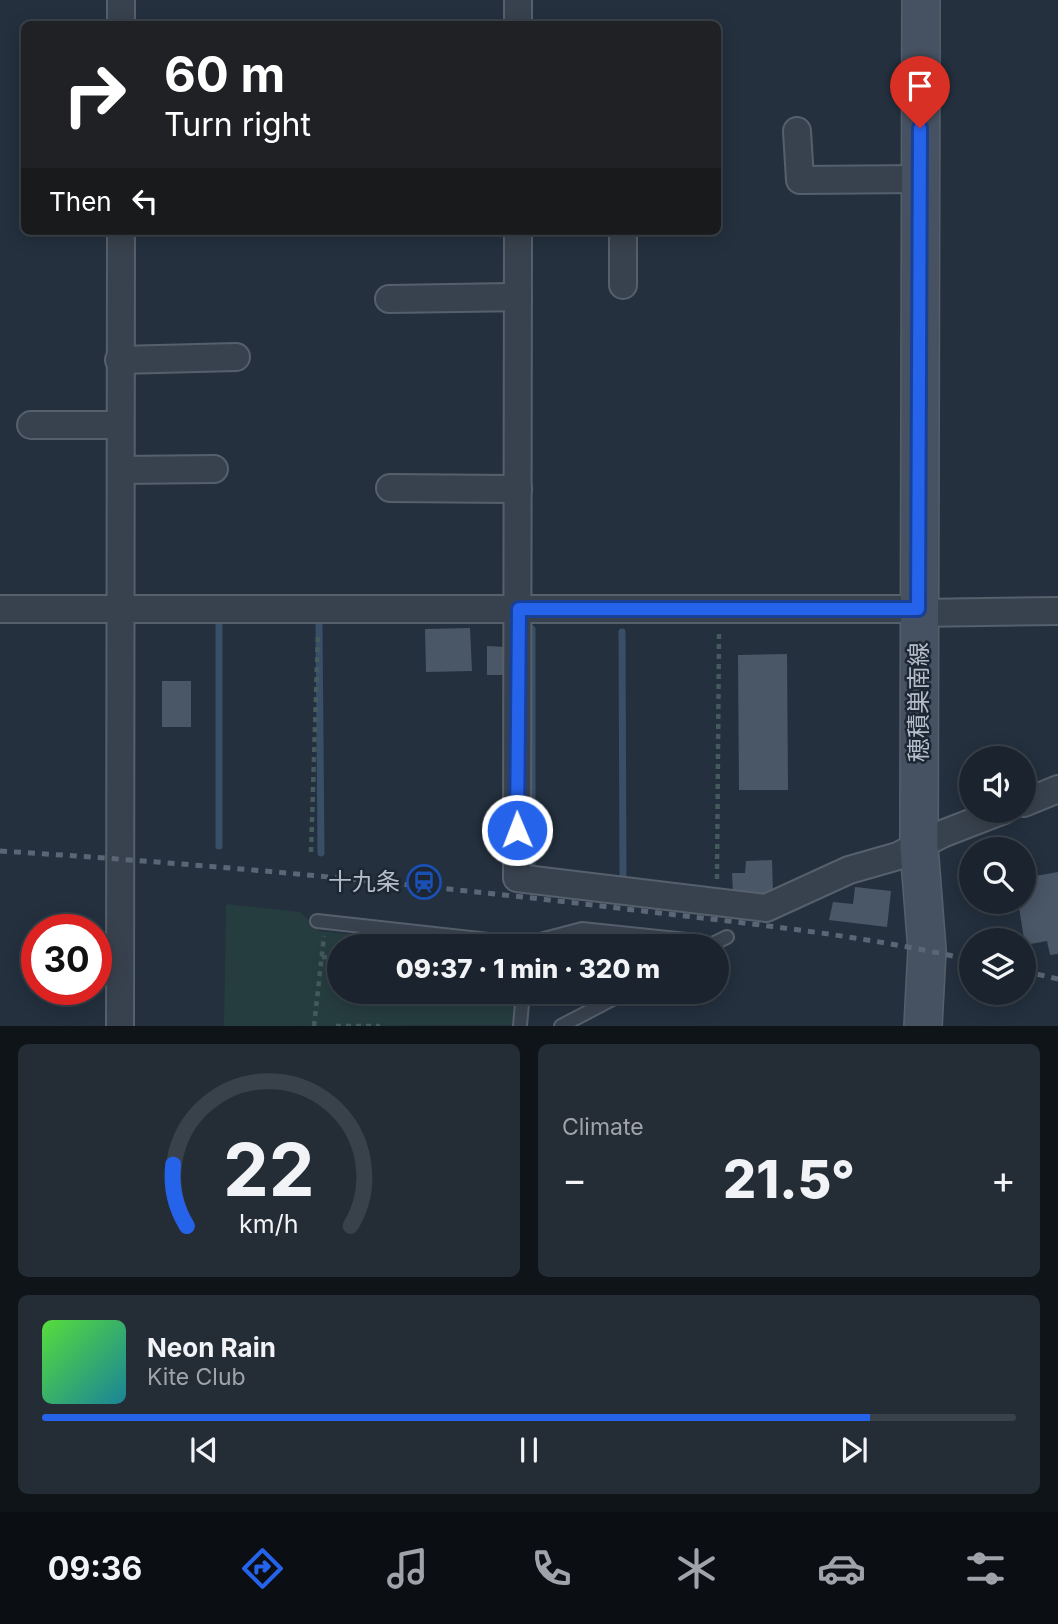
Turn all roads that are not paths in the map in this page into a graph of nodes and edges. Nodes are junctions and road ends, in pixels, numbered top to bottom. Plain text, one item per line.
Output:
1 (121, 0) edge
2 (518, 0) edge
3 (921, 0) edge
4 (121, 21) edge
5 (518, 21) edge
6 (797, 131) dead end
7 (920, 179) junction
8 (121, 235) edge
9 (517, 235) edge
10 (623, 235) edge
11 (624, 285) dead end
12 (518, 297) junction
13 (389, 299) dead end
14 (236, 357) dead end
15 (119, 360) junction
16 (31, 425) dead end
17 (120, 425) junction
18 (214, 469) dead end
19 (121, 470) junction
20 (390, 488) dead end
21 (517, 489) junction
22 (0, 609) edge
23 (122, 609) junction
24 (519, 609) junction
25 (918, 611) junction
26 (1058, 611) edge
27 (1058, 789) edge
28 (1036, 798) edge
29 (970, 823) edge
30 (919, 847) junction
31 (321, 926) road end
32 (407, 934) edge
33 (564, 934) edge
34 (630, 934) edge
35 (522, 1004) edge
36 (603, 1004) edge
37 (120, 1026) edge
38 (520, 1026) edge
39 (561, 1026) edge
40 (923, 1026) edge

1 - 4 street
2 - 5 street
3 - 7 main road, 穂積巣南線
6 - 7 street
7 - 25 main road, 穂積巣南線
8 - 15 street
9 - 12 street
10 - 11 street
12 - 13 street
12 - 21 street
14 - 15 street
15 - 17 street
16 - 17 street
17 - 19 street
18 - 19 street
19 - 23 street
20 - 21 street
21 - 24 street
22 - 23 street
23 - 24 street
23 - 37 street
24 - 25 street
24 - 30 street
25 - 26 street
25 - 30 main road, 穂積巣南線
27 - 28 street
29 - 30 street
30 - 40 main road, 穂積巣南線
31 - 32 lane
33 - 34 lane
35 - 38 lane
36 - 39 lane

